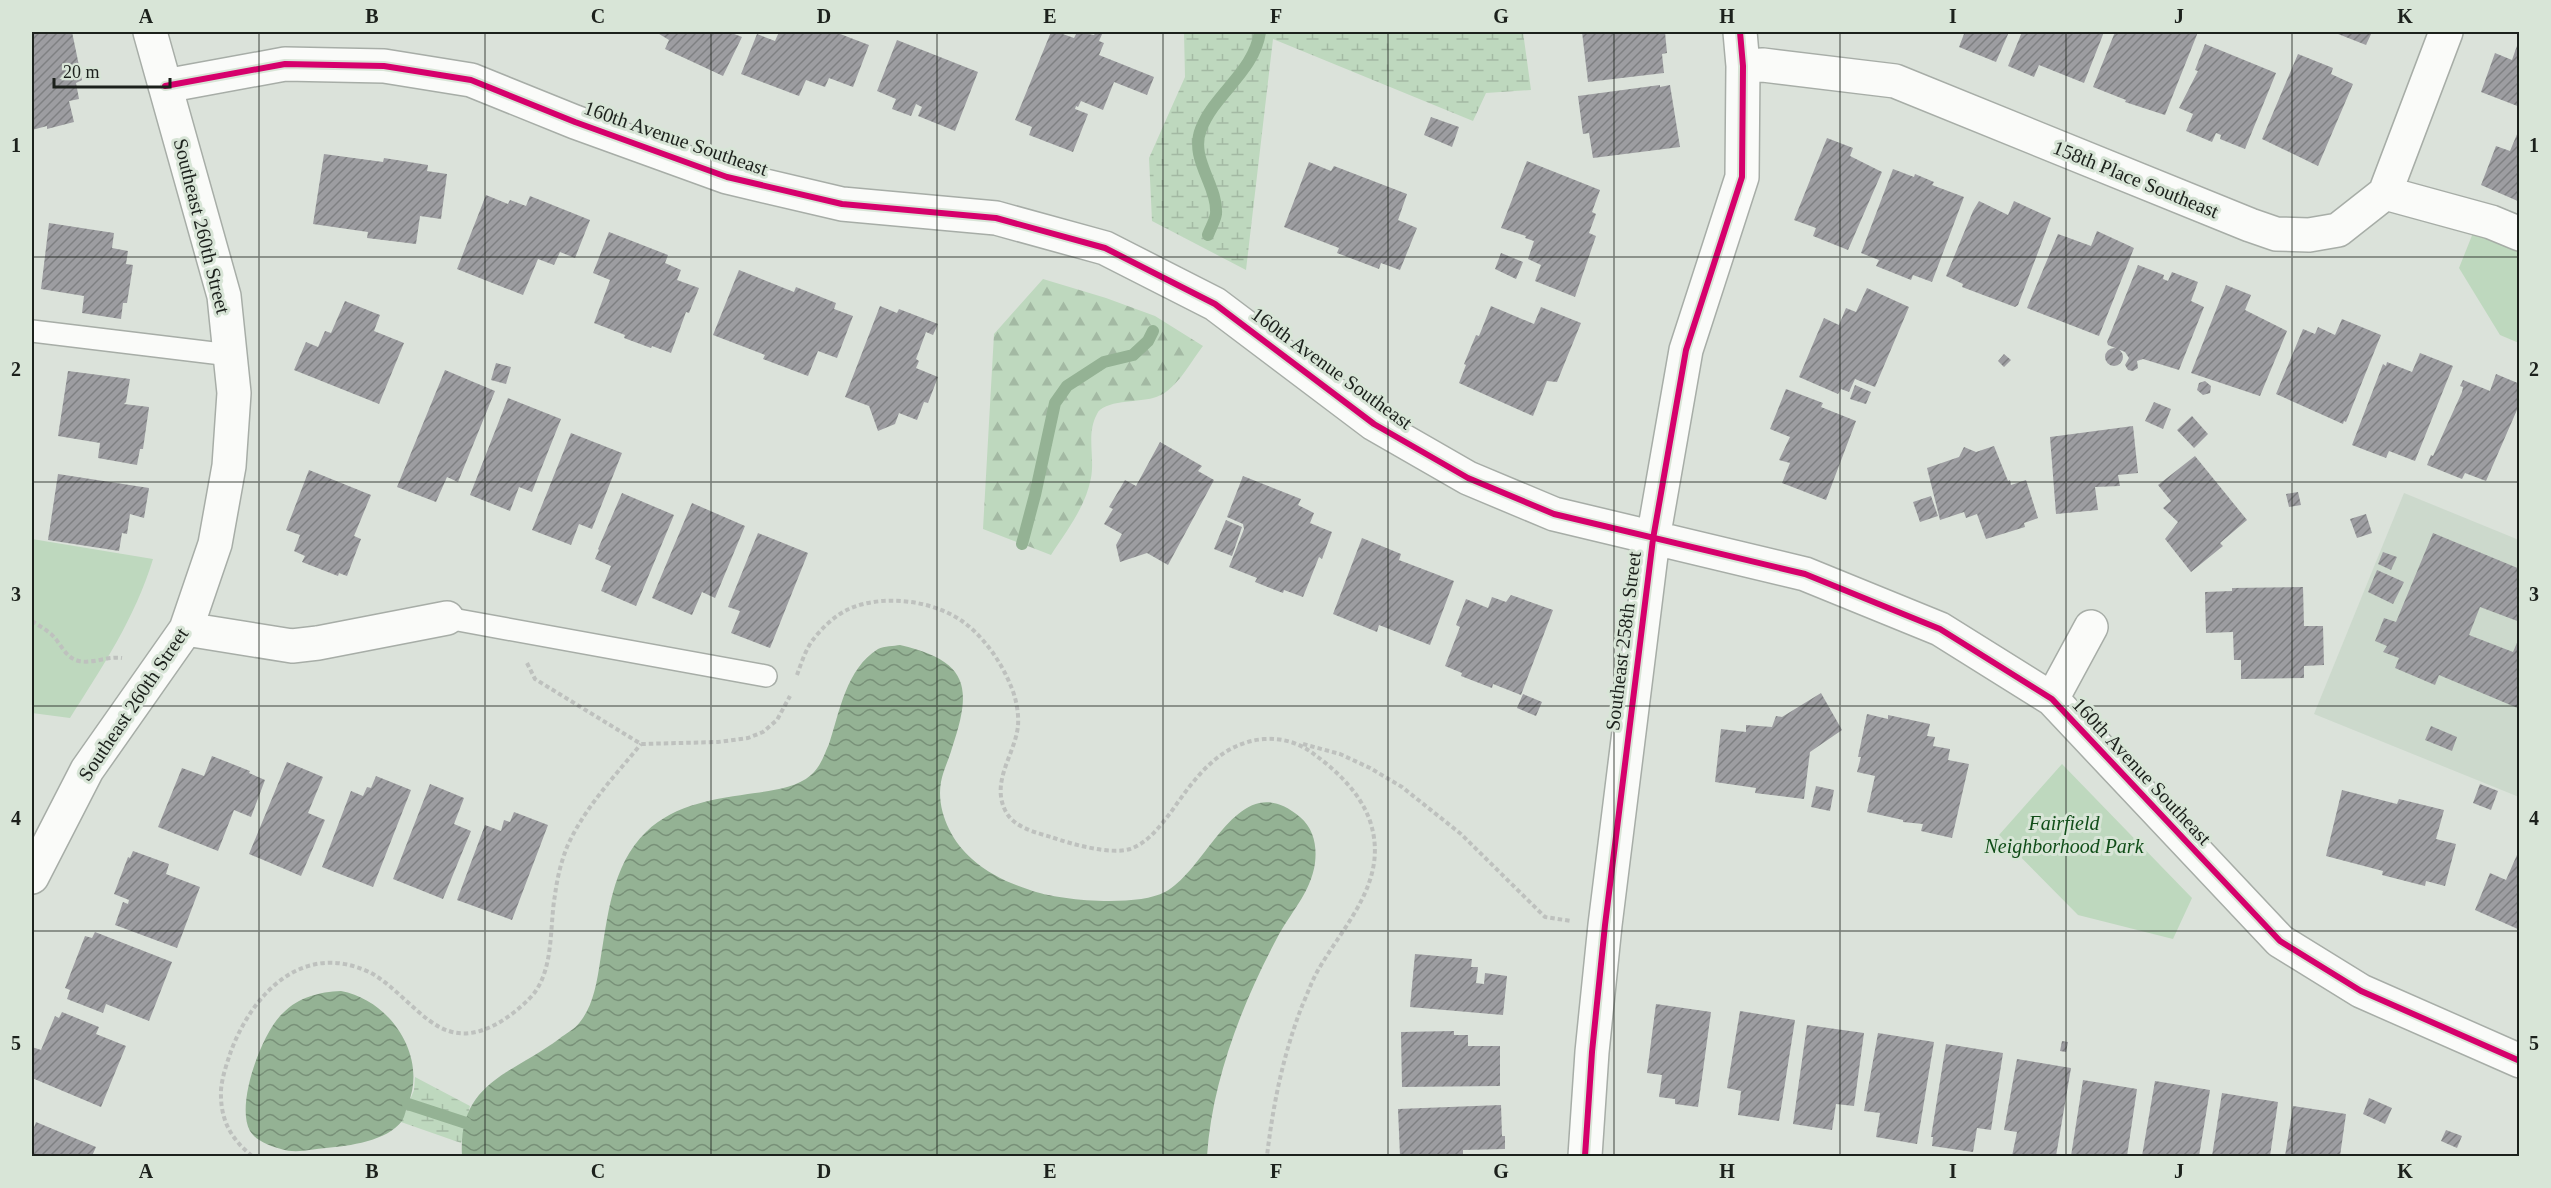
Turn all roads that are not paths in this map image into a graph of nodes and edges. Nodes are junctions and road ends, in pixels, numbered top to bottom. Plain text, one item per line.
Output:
1 (150, 32) edge
2 (1740, 32) edge
3 (2446, 32) edge
4 (1743, 66) junction
5 (165, 86) junction
6 (2385, 193) junction
7 (2520, 234) edge
8 (32, 331) edge
9 (230, 356) junction
10 (1653, 539) junction
11 (447, 618) joint
12 (2091, 627) dead end
13 (186, 629) junction
14 (766, 676) dead end
15 (2052, 699) junction
16 (32, 877) edge
17 (2520, 1061) edge
18 (1585, 1156) edge

1 - 5 street, Southeast 260th Street
2 - 4 street, Southeast 258th Street
3 - 6 street
4 - 6 street, 158th Place Southeast
4 - 10 street, Southeast 258th Street
5 - 9 street, Southeast 260th Street
5 - 10 street, 160th Avenue Southeast
6 - 7 street
8 - 9 lane
9 - 13 street, Southeast 260th Street
10 - 15 street, 160th Avenue Southeast
10 - 18 street, Southeast 258th Street
11 - 13 street
11 - 14 lane
12 - 15 street, 160th Avenue Southeast
13 - 16 street, Southeast 260th Street
15 - 17 street, 160th Avenue Southeast

